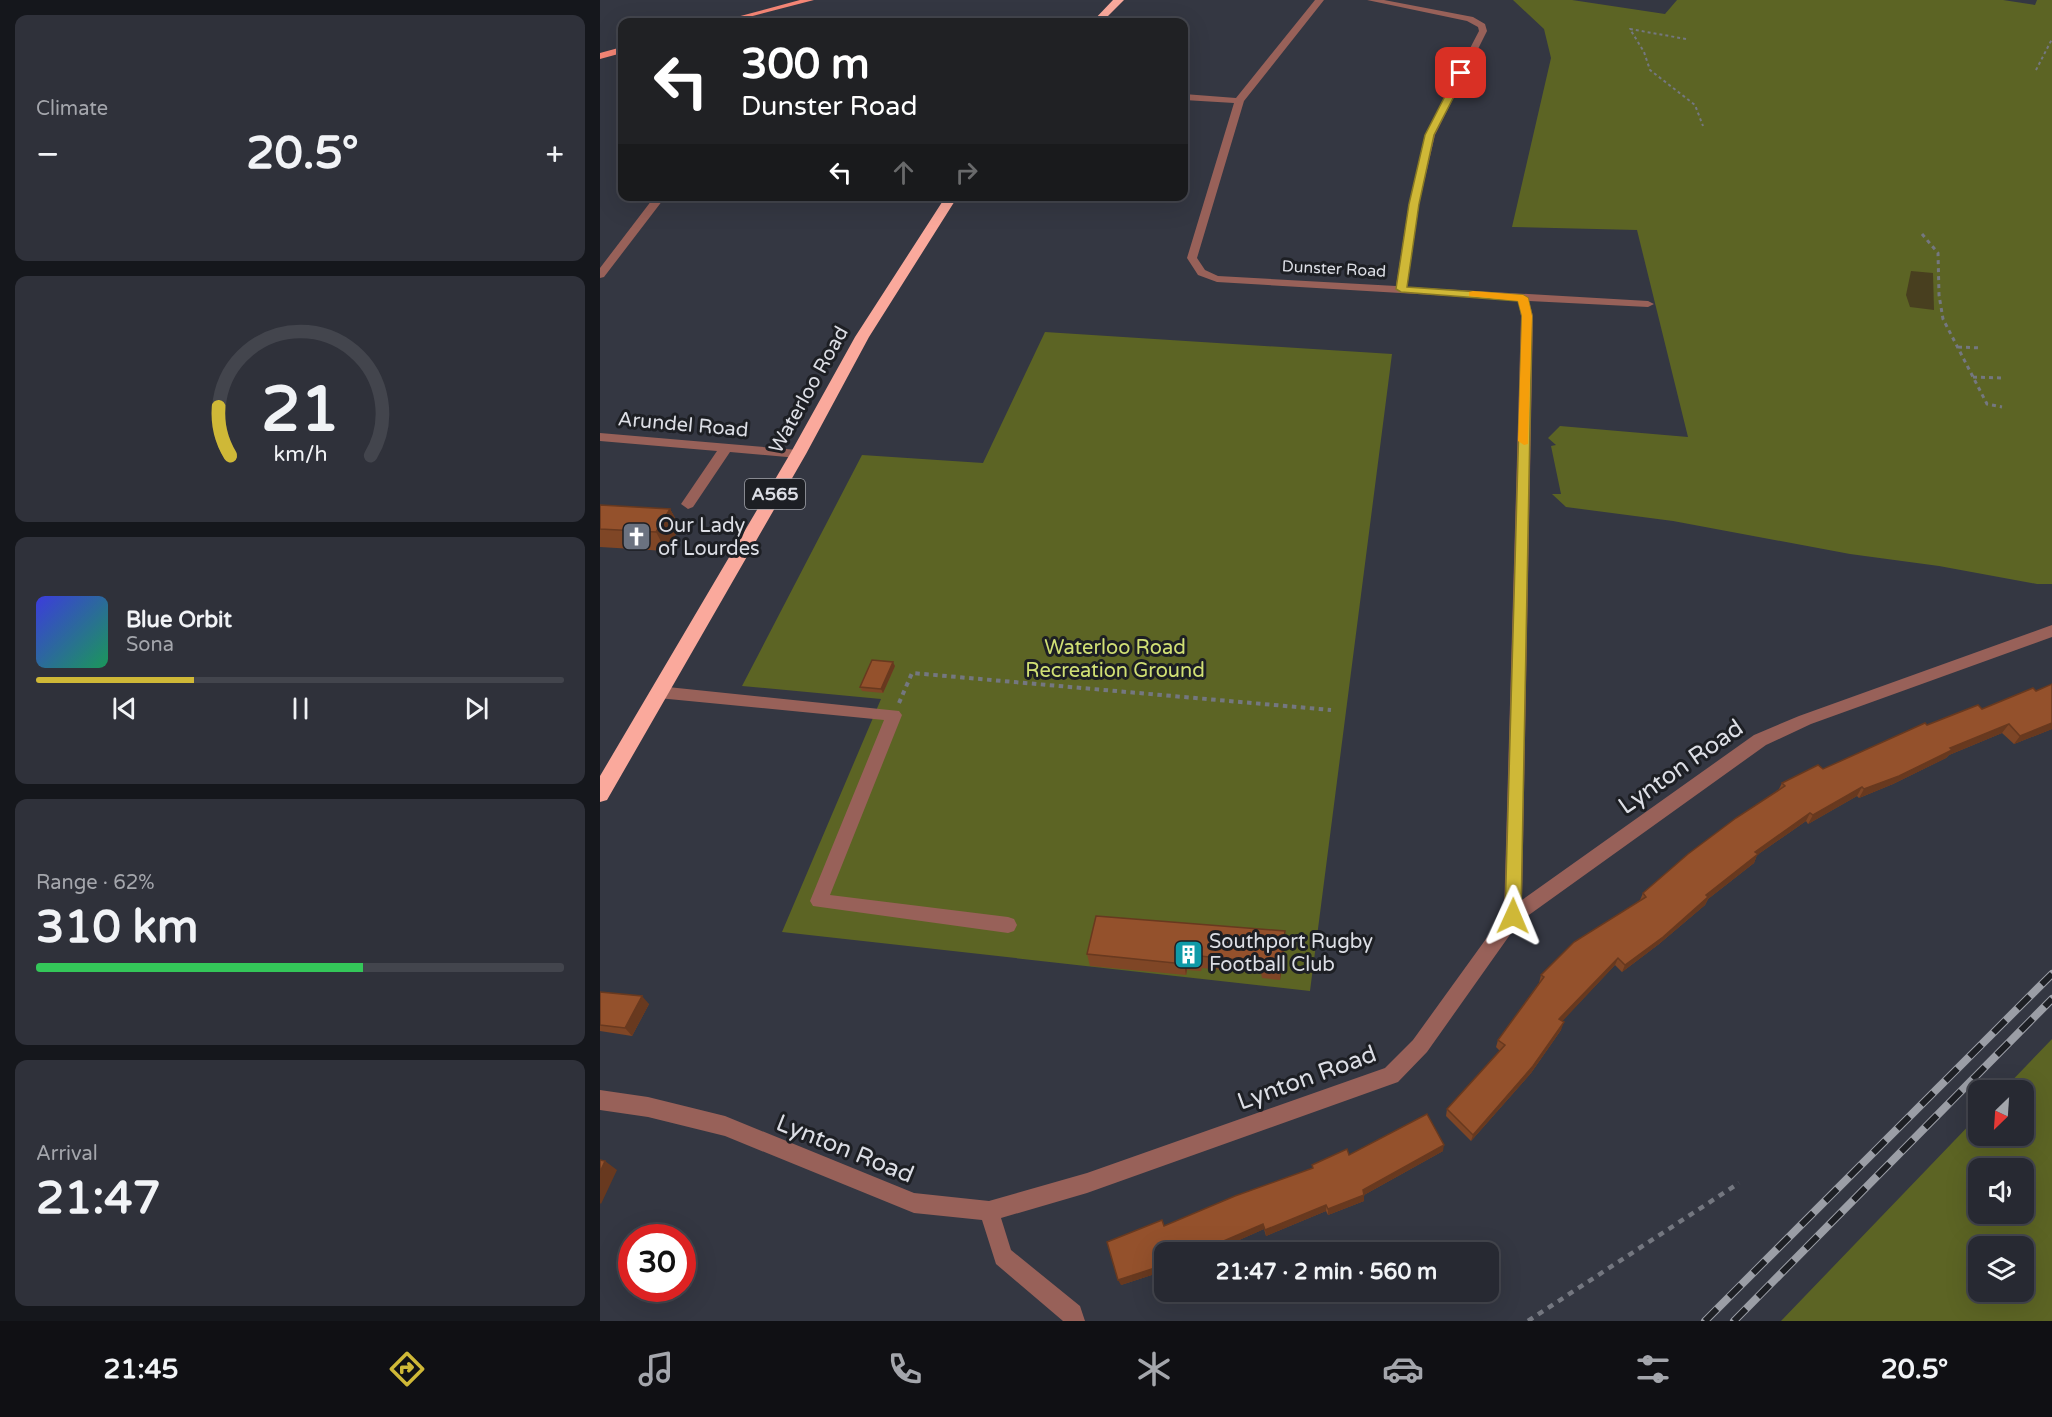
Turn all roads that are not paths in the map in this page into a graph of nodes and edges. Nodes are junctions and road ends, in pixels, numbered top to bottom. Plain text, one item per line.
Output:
1 (810, 0) edge
2 (1119, 0) edge
3 (1320, 0) edge
4 (1371, 0) edge
5 (738, 18) edge
6 (1101, 18) edge
7 (618, 51) edge
8 (600, 56) edge
9 (1188, 97) edge
10 (1239, 101) junction
11 (657, 201) edge
12 (949, 201) edge
13 (600, 274) edge
14 (1401, 289) junction
15 (1523, 298) junction
16 (1648, 304) dead end
17 (600, 437) edge
18 (726, 448) junction
19 (798, 454) junction
20 (688, 504) dead end
21 (2052, 631) edge
22 (658, 692) junction
23 (600, 794) edge
24 (1513, 916) junction
25 (1008, 925) dead end
26 (600, 1100) edge
27 (989, 1211) junction
28 (1074, 1321) edge

1 - 5 main road
2 - 6 highway
3 - 10 street
4 - 14 street
7 - 8 main road
9 - 10 street
10 - 14 street, Dunster Road
11 - 13 street
12 - 19 highway, Waterloo Road / A565
14 - 15 street, Dunster Road
15 - 16 street, Dunster Road
15 - 24 street
17 - 18 street, Arundel Road
18 - 19 street, Arundel Road
18 - 20 street
19 - 22 highway, Waterloo Road / A565
21 - 24 street, Lynton Road
22 - 23 highway, Waterloo Road / A565
22 - 25 street
24 - 27 street, Lynton Road
26 - 27 street, Lynton Road
27 - 28 street

